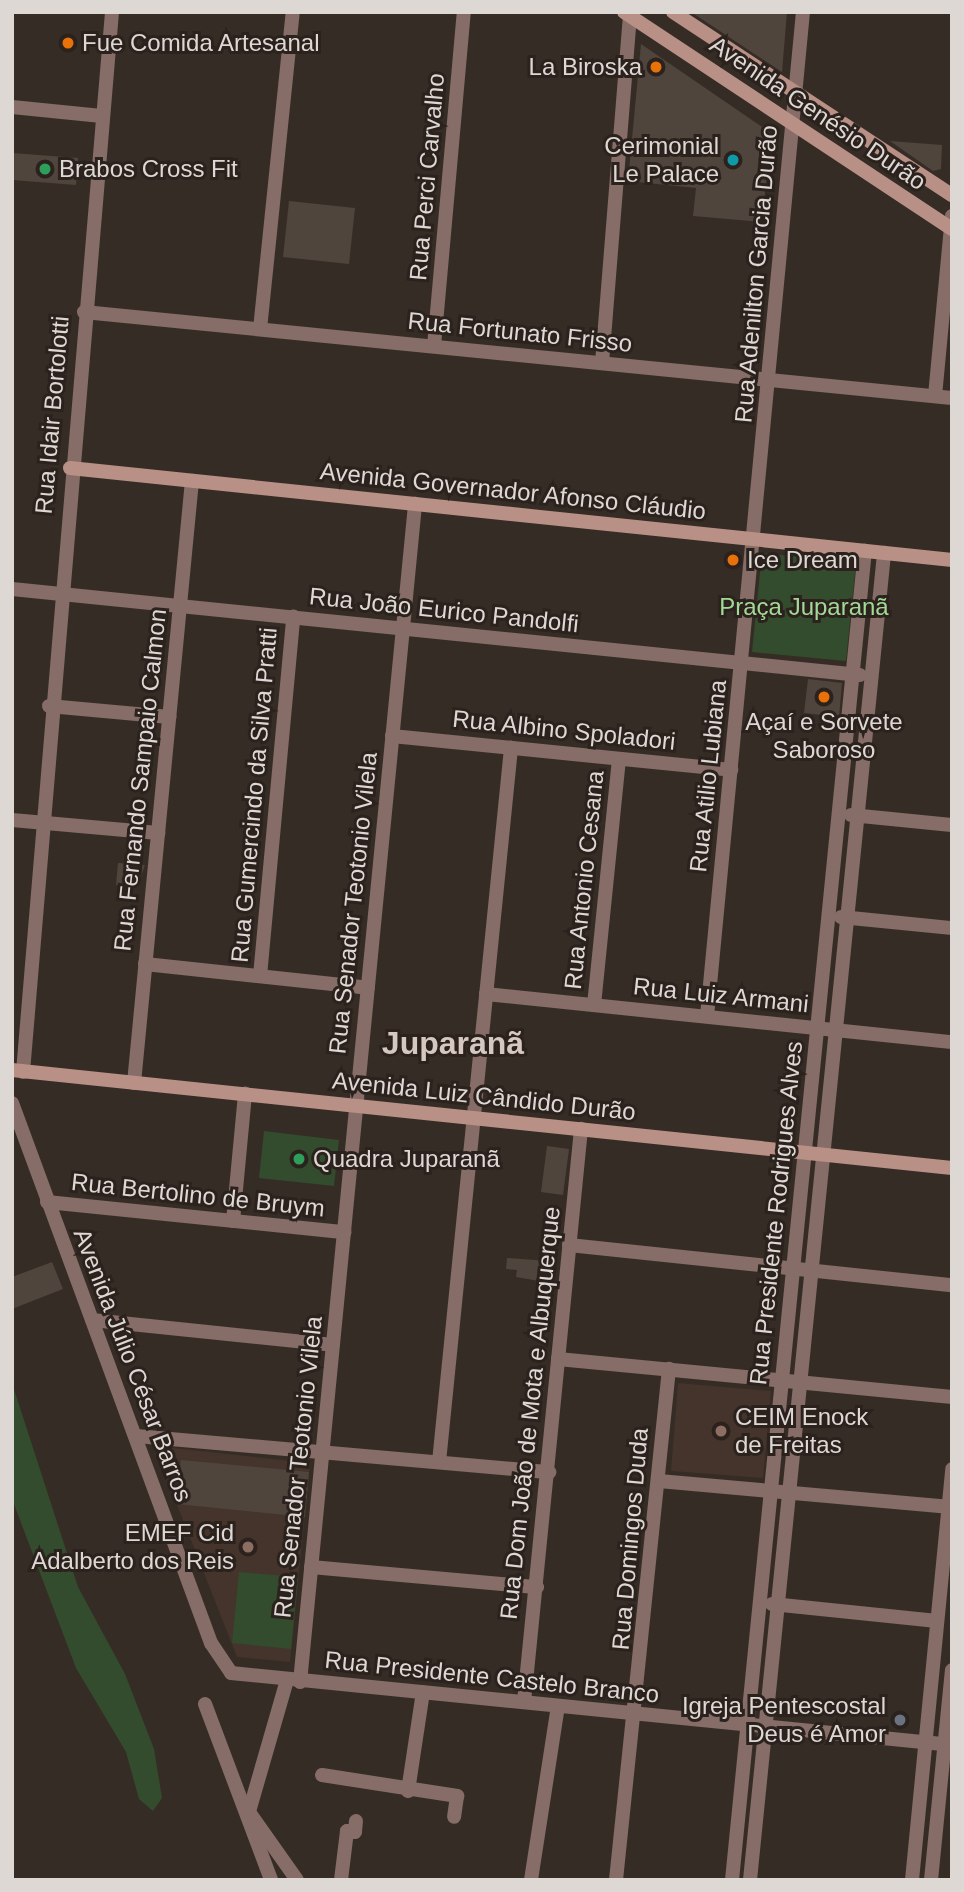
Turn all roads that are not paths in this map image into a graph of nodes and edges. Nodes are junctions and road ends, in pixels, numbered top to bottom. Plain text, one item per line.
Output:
1 (112, 12) edge
2 (293, 12) edge
3 (464, 12) edge
4 (673, 12) edge
5 (803, 12) edge
6 (628, 13) edge
7 (796, 91) junction
8 (12, 107) edge
9 (103, 116) junction
10 (793, 124) junction
11 (952, 195) edge
12 (951, 225) edge
13 (84, 312) junction
14 (260, 329) junction
15 (434, 346) junction
16 (602, 363) junction
17 (769, 380) junction
18 (935, 396) junction
19 (952, 398) edge
20 (69, 468) junction
21 (192, 481) junction
22 (415, 504) junction
23 (754, 539) junction
24 (865, 551) junction
25 (884, 553) junction
26 (952, 560) edge
27 (12, 589) edge
28 (59, 593) junction
29 (180, 606) junction
30 (293, 617) junction
31 (403, 629) junction
32 (742, 663) junction
33 (853, 674) junction
34 (871, 677) junction
35 (49, 706) junction
36 (169, 717) junction
37 (393, 736) junction
38 (511, 748) junction
39 (619, 759) junction
40 (731, 770) junction
41 (839, 813) junction
42 (858, 816) junction
43 (12, 820) edge
44 (40, 822) junction
45 (952, 825) edge
46 (158, 833) junction
47 (829, 915) junction
48 (847, 917) junction
49 (952, 928) edge
50 (145, 964) junction
51 (260, 976) junction
52 (368, 988) junction
53 (486, 994) junction
54 (594, 1005) junction
55 (707, 1016) junction
56 (818, 1028) junction
57 (836, 1030) junction
58 (952, 1042) edge
59 (18, 1071) edge
60 (134, 1083) junction
61 (245, 1094) junction
62 (12, 1103) edge
63 (356, 1106) junction
64 (471, 1118) junction
65 (581, 1129) junction
66 (805, 1152) junction
67 (823, 1154) junction
68 (952, 1168) edge
69 (47, 1202) junction
70 (233, 1221) junction
71 (344, 1233) junction
72 (569, 1245) junction
73 (793, 1268) junction
74 (811, 1270) junction
75 (952, 1285) edge
76 (92, 1320) junction
77 (333, 1345) junction
78 (558, 1359) junction
79 (670, 1370) junction
80 (782, 1380) junction
81 (800, 1382) junction
82 (952, 1397) edge
83 (136, 1436) junction
84 (322, 1452) junction
85 (439, 1462) junction
86 (952, 1469) edge
87 (549, 1472) junction
88 (659, 1481) junction
89 (771, 1491) junction
90 (789, 1493) junction
91 (948, 1507) junction
92 (311, 1567) junction
93 (537, 1587) junction
94 (760, 1603) junction
95 (778, 1605) junction
96 (937, 1621) junction
97 (211, 1643) joint
98 (952, 1670) edge
99 (293, 1681) junction
100 (423, 1692) junction
101 (524, 1702) junction
102 (205, 1704) dead end
103 (558, 1706) junction
104 (636, 1714) junction
105 (747, 1725) junction
106 (766, 1727) junction
107 (926, 1742) junction
108 (948, 1745) edge
109 (321, 1774) dead end
110 (408, 1783) junction
111 (247, 1812) junction
112 (454, 1817) dead end
113 (356, 1821) dead end
114 (271, 1880) edge
115 (298, 1880) edge
116 (341, 1880) edge
117 (531, 1880) edge
118 (616, 1880) edge
119 (732, 1880) edge
120 (750, 1880) edge
121 (912, 1880) edge
122 (931, 1880) edge

1 - 9 street, Rua Idair Bortolotti
2 - 14 street
3 - 15 street, Rua Perci Carvalho
4 - 7 street
5 - 7 street, Rua Adenilton Garcia Durão
6 - 10 street, Avenida Genésio Durão
6 - 16 street
7 - 10 street, Rua Adenilton Garcia Durão
7 - 11 street
8 - 9 street
9 - 13 street, Rua Idair Bortolotti
10 - 12 street, Avenida Genésio Durão
10 - 17 street, Rua Adenilton Garcia Durão
12 - 18 street
13 - 14 street, Rua Fortunato Frisso
13 - 20 street, Rua Idair Bortolotti
14 - 15 street, Rua Fortunato Frisso
15 - 16 street, Rua Fortunato Frisso
16 - 17 street, Rua Fortunato Frisso
17 - 18 street, Rua Fortunato Frisso
17 - 23 street, Rua Adenilton Garcia Durão
18 - 19 street, Rua Fortunato Frisso
20 - 21 street, Avenida Governador Afonso Cláudio
20 - 28 street, Rua Idair Bortolotti
21 - 22 street, Avenida Governador Afonso Cláudio
21 - 29 street, Rua Fernando Sampaio Calmon
22 - 23 street, Avenida Governador Afonso Cláudio
22 - 31 street, Rua Senador Teotonio Vilela
23 - 24 street, Avenida Governador Afonso Cláudio
23 - 32 street, Rua Atilio Lubiana
24 - 25 street, Avenida Governador Afonso Cláudio
24 - 33 street, Rua Presidente Rodrigues Alves
25 - 26 street, Avenida Governador Afonso Cláudio
25 - 34 street, Rua Presidente Rodrigues Alves
27 - 28 street, Rua João Eurico Pandolfi
28 - 29 street, Rua João Eurico Pandolfi
28 - 35 street, Rua Idair Bortolotti
29 - 30 street, Rua João Eurico Pandolfi
29 - 36 street, Rua Fernando Sampaio Calmon
30 - 31 street, Rua João Eurico Pandolfi
30 - 51 street, Rua Gumercindo da Silva Pratti
31 - 32 street, Rua João Eurico Pandolfi
31 - 37 street, Rua Senador Teotonio Vilela
32 - 33 street, Rua João Eurico Pandolfi
32 - 40 street, Rua Atilio Lubiana
33 - 34 street, Rua João Eurico Pandolfi
33 - 41 street, Rua Presidente Rodrigues Alves
34 - 42 street, Rua Presidente Rodrigues Alves
35 - 36 street
35 - 44 street, Rua Idair Bortolotti
36 - 46 street, Rua Fernando Sampaio Calmon
37 - 38 street, Rua Albino Spoladori
37 - 52 street, Rua Senador Teotonio Vilela
38 - 39 street, Rua Albino Spoladori
38 - 53 street
39 - 40 street, Rua Albino Spoladori
39 - 54 street, Rua Antonio Cesana
40 - 55 street, Rua Atilio Lubiana
41 - 42 street
41 - 47 street, Rua Presidente Rodrigues Alves
42 - 45 street
42 - 48 street, Rua Presidente Rodrigues Alves
43 - 44 street
44 - 46 street
44 - 59 street, Rua Idair Bortolotti
46 - 50 street, Rua Fernando Sampaio Calmon
47 - 48 street
47 - 56 street, Rua Presidente Rodrigues Alves
48 - 49 street
48 - 57 street, Rua Presidente Rodrigues Alves
50 - 51 street
50 - 60 street, Rua Fernando Sampaio Calmon
51 - 52 street
52 - 63 street, Rua Senador Teotonio Vilela
53 - 54 street, Rua Luiz Armani
53 - 64 street
54 - 55 street, Rua Luiz Armani
55 - 56 street, Rua Luiz Armani
56 - 57 street, Rua Luiz Armani
56 - 66 street, Rua Presidente Rodrigues Alves
57 - 58 street, Rua Luiz Armani
57 - 67 street, Rua Presidente Rodrigues Alves
59 - 60 street, Avenida Luiz Cândido Durão
60 - 61 street, Avenida Luiz Cândido Durão
61 - 63 street, Avenida Luiz Cândido Durão
61 - 70 street
62 - 69 street, Avenida Júlio César Barros
63 - 64 street, Avenida Luiz Cândido Durão
63 - 71 street, Rua Senador Teotonio Vilela
64 - 65 street, Avenida Luiz Cândido Durão
64 - 85 street
65 - 66 street, Avenida Luiz Cândido Durão
65 - 72 street, Rua Dom João de Mota e Albuquerque
66 - 67 street, Avenida Luiz Cândido Durão
66 - 73 street, Rua Presidente Rodrigues Alves
67 - 68 street, Avenida Luiz Cândido Durão
67 - 74 street, Rua Presidente Rodrigues Alves
69 - 70 street, Rua Bertolino de Bruym
69 - 76 street, Avenida Júlio César Barros
70 - 71 street, Rua Bertolino de Bruym
71 - 77 street, Rua Senador Teotonio Vilela
72 - 73 street
72 - 78 street, Rua Dom João de Mota e Albuquerque
73 - 74 street
73 - 80 street, Rua Presidente Rodrigues Alves
74 - 75 street
74 - 81 street, Rua Presidente Rodrigues Alves
76 - 77 street
76 - 83 street, Avenida Júlio César Barros
77 - 84 street, Rua Senador Teotonio Vilela
78 - 79 street
78 - 87 street, Rua Dom João de Mota e Albuquerque
79 - 80 street
79 - 88 street, Rua Domingos Duda
80 - 81 street
80 - 89 street, Rua Presidente Rodrigues Alves
81 - 82 street
81 - 90 street, Rua Presidente Rodrigues Alves
83 - 84 street
83 - 97 street, Avenida Júlio César Barros
84 - 85 street
84 - 92 street, Rua Senador Teotonio Vilela
85 - 87 street
86 - 91 street
87 - 93 street, Rua Dom João de Mota e Albuquerque
88 - 89 street
88 - 104 street, Rua Domingos Duda
89 - 90 street
89 - 94 street, Rua Presidente Rodrigues Alves
90 - 91 street
90 - 95 street, Rua Presidente Rodrigues Alves
91 - 96 street
92 - 93 street
92 - 99 street, Rua Senador Teotonio Vilela
93 - 101 street, Rua Dom João de Mota e Albuquerque
94 - 95 street
94 - 105 street, Rua Presidente Rodrigues Alves
95 - 96 street
95 - 106 street, Rua Presidente Rodrigues Alves
96 - 107 street
97 - 99 street, Rua Presidente Castelo Branco
98 - 108 street
99 - 100 street, Rua Presidente Castelo Branco
99 - 111 street, Rua Senador Teotonio Vilela
100 - 101 street, Rua Presidente Castelo Branco
100 - 110 street
101 - 103 street, Rua Presidente Castelo Branco
102 - 111 street
103 - 104 street, Rua Presidente Castelo Branco
103 - 117 street
104 - 105 street, Rua Presidente Castelo Branco
104 - 118 street, Rua Domingos Duda
105 - 106 street, Rua Presidente Castelo Branco
105 - 119 street, Rua Presidente Rodrigues Alves
106 - 107 street, Rua Presidente Castelo Branco
106 - 120 street, Rua Presidente Rodrigues Alves
107 - 108 street, Rua Presidente Castelo Branco
107 - 121 street
108 - 122 street
109 - 110 street
110 - 112 street
111 - 114 street
111 - 115 street
113 - 116 street

